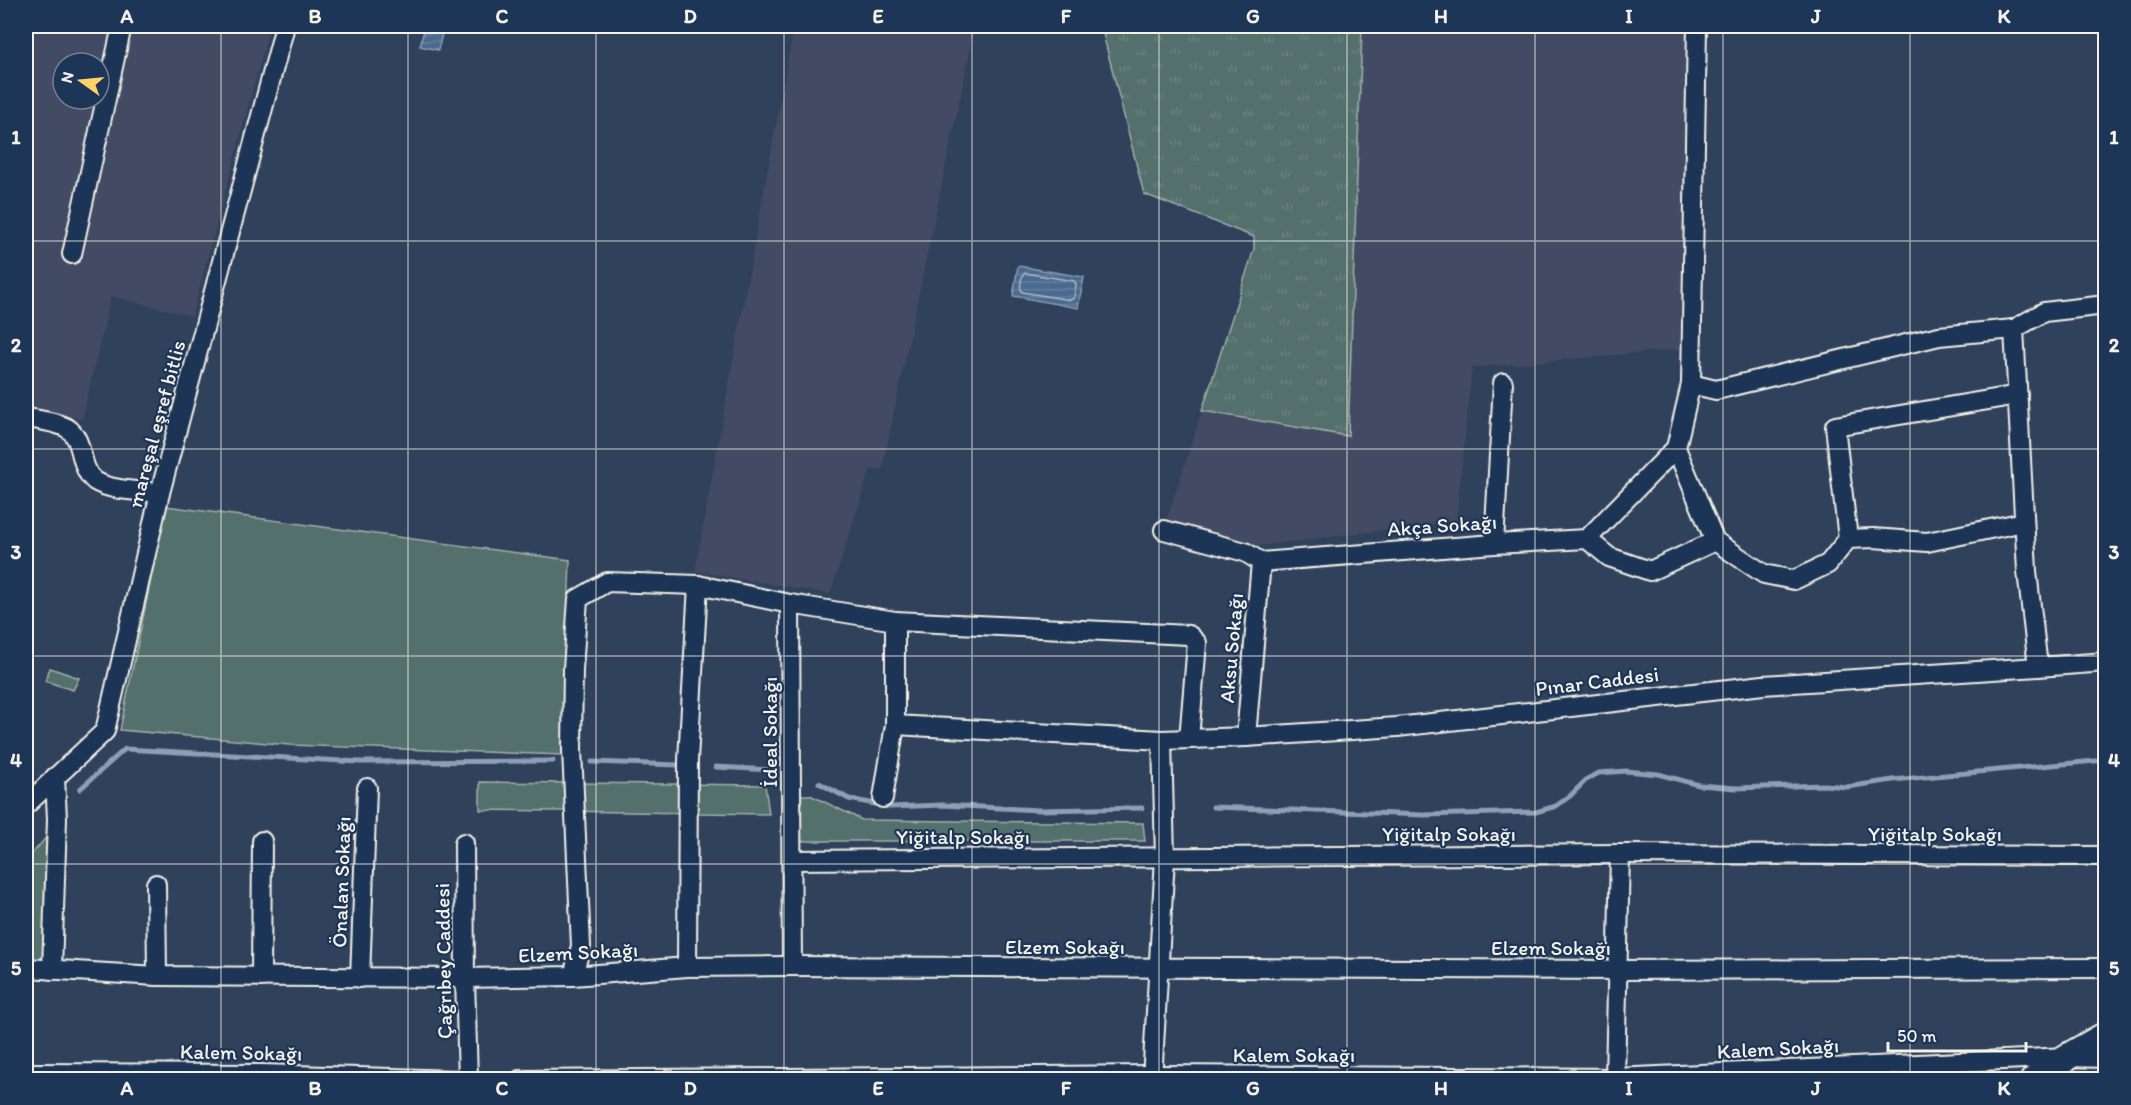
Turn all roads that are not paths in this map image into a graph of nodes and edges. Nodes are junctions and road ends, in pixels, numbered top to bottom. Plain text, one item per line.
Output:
1 (122, 26) edge
2 (285, 26) edge
3 (1697, 26) edge
4 (72, 254) dead end
5 (2106, 305) edge
6 (2014, 329) junction
7 (1503, 383) dead end
8 (1691, 384) junction
9 (2018, 394) junction
10 (26, 418) edge
11 (1676, 448) junction
12 (160, 493) junction
13 (2024, 522) junction
14 (1164, 530) dead end
15 (1848, 538) junction
16 (1587, 539) junction
17 (1715, 542) junction
18 (1494, 544) junction
19 (1262, 562) junction
20 (698, 585) junction
21 (790, 604) junction
22 (895, 621) junction
23 (2106, 662) edge
24 (2038, 667) junction
25 (895, 725) junction
26 (1246, 737) junction
27 (1189, 739) junction
28 (1162, 740) junction
29 (55, 777) junction
30 (367, 788) dead end
31 (884, 798) dead end
32 (26, 805) edge
33 (262, 841) dead end
34 (464, 843) dead end
35 (1620, 854) junction
36 (2106, 856) edge
37 (1165, 858) junction
38 (792, 860) junction
39 (156, 884) dead end
40 (792, 966) junction
41 (687, 968) junction
42 (2106, 968) edge
43 (26, 969) edge
44 (1158, 969) junction
45 (52, 970) junction
46 (1619, 970) junction
47 (157, 976) junction
48 (573, 976) junction
49 (261, 977) junction
50 (360, 978) junction
51 (465, 978) junction
52 (2106, 1035) edge
53 (2067, 1057) junction
54 (2106, 1058) edge
55 (26, 1073) edge
56 (1152, 1077) edge
57 (1615, 1079) edge
58 (456, 1080) edge
59 (468, 1080) edge
60 (520, 1080) edge
61 (2034, 1080) edge

1 - 4 street
2 - 12 street, mareşal eşref bitlis
3 - 8 street
5 - 6 street
6 - 8 street
6 - 9 street
7 - 18 street
8 - 11 street
9 - 13 street
9 - 15 street
10 - 12 street
11 - 16 street
11 - 17 street
12 - 29 street, mareşal eşref bitlis
13 - 15 street
13 - 24 street
14 - 19 street, Akça Sokağı
15 - 17 street
16 - 17 street
16 - 18 street, Akça Sokağı
18 - 19 street, Akça Sokağı
19 - 26 street, Aksu Sokağı
20 - 21 street
20 - 41 street
20 - 48 street
21 - 22 street
21 - 38 street, İdeal Sokağı
22 - 25 street
22 - 27 street
23 - 24 street, Pınar Caddesi
24 - 26 street, Pınar Caddesi
25 - 28 street, Pınar Caddesi
25 - 31 street
26 - 27 street, Pınar Caddesi
27 - 28 street, Pınar Caddesi
28 - 37 street
29 - 32 street, mareşal eşref bitlis
29 - 45 street
30 - 50 street, Önalan Sokağı
33 - 49 street
34 - 51 street, Çağrıbey Caddesi
35 - 36 street, Yiğitalp Sokağı
35 - 37 street, Yiğitalp Sokağı
35 - 46 street
37 - 38 street, Yiğitalp Sokağı
37 - 44 street
38 - 40 street, İdeal Sokağı
39 - 47 street
40 - 41 street, Elzem Sokağı
40 - 44 street, Elzem Sokağı
41 - 48 street, Elzem Sokağı
42 - 46 street, Elzem Sokağı
43 - 45 street, Elzem Sokağı
44 - 46 street, Elzem Sokağı
44 - 56 street
45 - 47 street, Elzem Sokağı
46 - 57 street
47 - 49 street, Elzem Sokağı
48 - 51 street, Elzem Sokağı
49 - 50 street, Elzem Sokağı
50 - 51 street, Elzem Sokağı
51 - 59 street, Çağrıbey Caddesi
52 - 53 main road
53 - 54 street, Kalem Sokağı
53 - 57 street, Kalem Sokağı
53 - 61 main road
55 - 58 street, Kalem Sokağı
56 - 57 street, Kalem Sokağı
56 - 60 street, Kalem Sokağı

